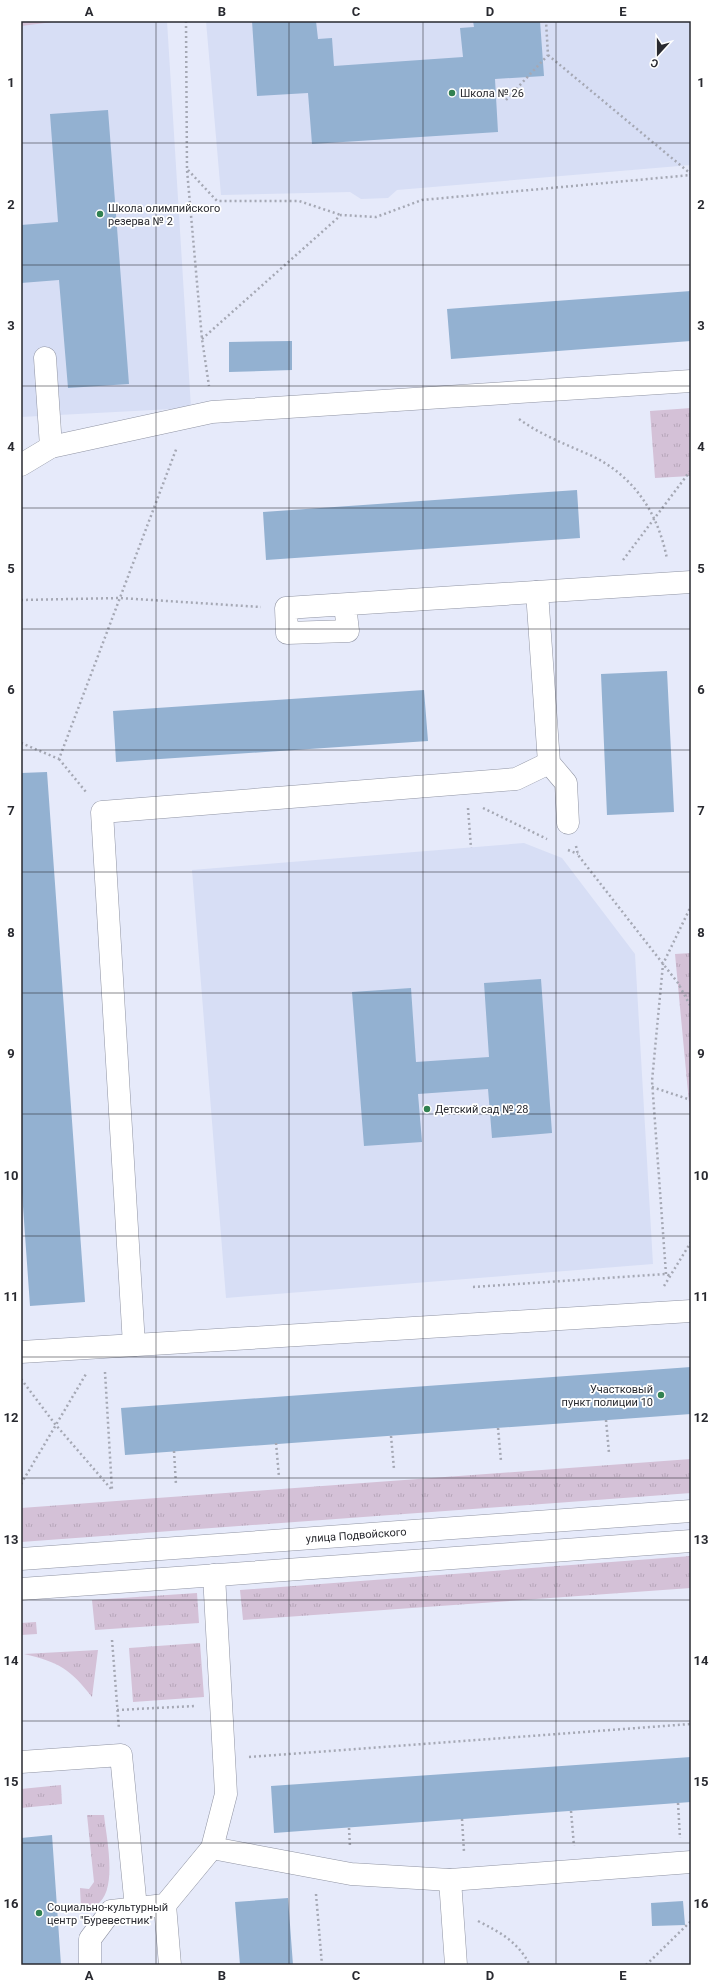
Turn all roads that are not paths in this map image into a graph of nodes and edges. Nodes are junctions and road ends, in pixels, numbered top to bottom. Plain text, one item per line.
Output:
1 (45, 358) dead end
2 (691, 380) edge
3 (51, 448) junction
4 (21, 465) edge
5 (681, 582) edge
6 (537, 592) junction
7 (286, 608) road end
8 (549, 763) junction
9 (568, 823) road end
10 (691, 1311) edge
11 (134, 1345) junction
12 (21, 1352) edge
13 (691, 1510) edge
14 (691, 1541) edge
15 (21, 1559) edge
16 (214, 1575) junction
17 (21, 1589) edge
18 (21, 1762) edge
19 (212, 1848) junction
20 (686, 1862) edge
21 (458, 1879) junction
22 (165, 1905) junction
23 (136, 1908) junction
24 (90, 1965) edge
25 (170, 1965) edge
26 (456, 1965) edge

1 - 3 street
2 - 3 street
3 - 4 street
5 - 6 street
6 - 7 street
6 - 8 street
8 - 9 street
8 - 11 street
10 - 11 street
11 - 12 street
13 - 15 street, улица Подвойского
14 - 16 street
16 - 17 street
16 - 19 street
18 - 23 street
19 - 21 street
19 - 22 street
20 - 21 street
21 - 26 street
22 - 23 street
22 - 25 street
23 - 24 street

